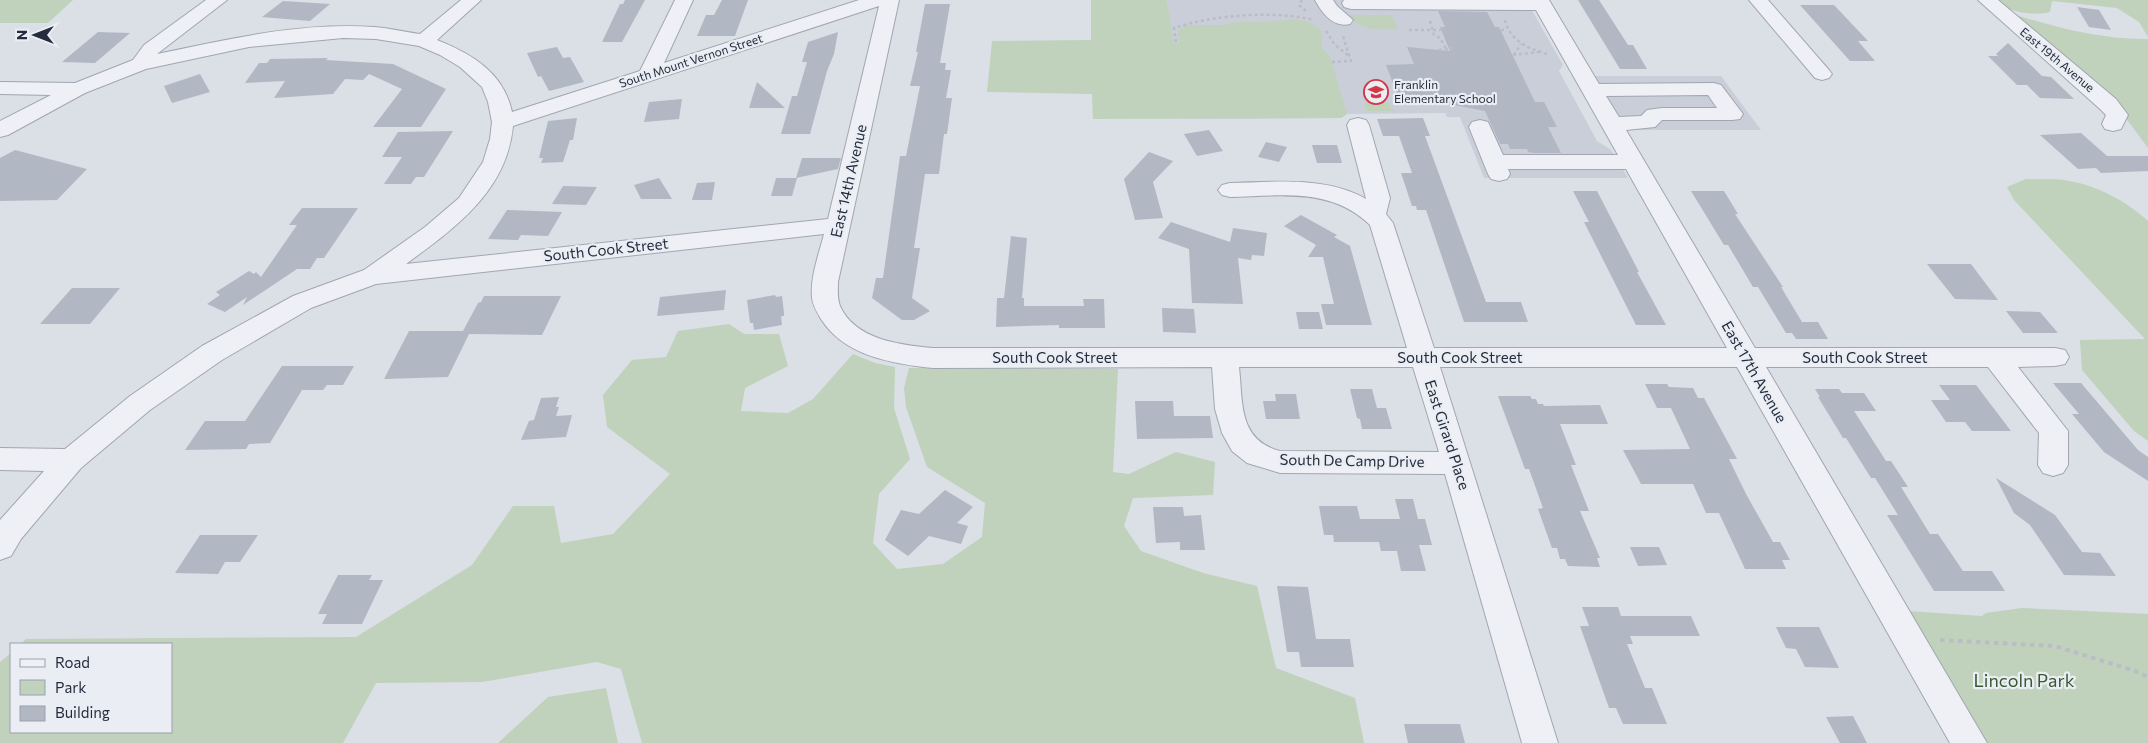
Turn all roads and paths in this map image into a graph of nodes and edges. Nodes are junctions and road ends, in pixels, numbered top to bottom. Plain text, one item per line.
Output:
1 (218, 0) edge
2 (472, 0) edge
3 (684, 0) edge
4 (878, 0) edge
5 (890, 0) edge
6 (1302, 0) edge
7 (1324, 0) edge
8 (1758, 0) edge
9 (1987, 0) edge
10 (1541, 2) edge
11 (1308, 12) dead end
12 (1347, 12) junction
13 (1506, 17) dead end
14 (1318, 22) dead end
15 (1323, 27) dead end
16 (1409, 30) dead end
17 (1441, 30) dead end
18 (1501, 30) dead end
19 (1507, 30) junction
20 (424, 41) junction
21 (1176, 42) dead end
22 (1521, 44) junction
23 (1447, 49) dead end
24 (1438, 50) dead end
25 (1540, 52) junction
26 (1553, 56) dead end
27 (1350, 57) junction
28 (1332, 62) dead end
29 (140, 64) junction
30 (1822, 74) dead end
31 (648, 75) junction
32 (0, 88) edge
33 (78, 89) junction
34 (1591, 90) junction
35 (504, 122) junction
36 (1611, 124) junction
37 (2113, 124) dead end
38 (1358, 125) dead end
39 (1480, 128) dead end
40 (0, 130) edge
41 (1633, 162) junction
42 (1230, 190) dead end
43 (1374, 215) junction
44 (839, 225) junction
45 (373, 276) junction
46 (867, 344) joint
47 (1995, 357) junction
48 (2055, 357) dead end
49 (1422, 358) junction
50 (1225, 359) junction
51 (1746, 359) junction
52 (0, 459) edge
53 (70, 460) junction
54 (1457, 463) junction
55 (2053, 465) dead end
56 (0, 547) edge
57 (1909, 639) junction
58 (2148, 677) edge
59 (1540, 743) edge
60 (1969, 743) edge

1 - 29 street
2 - 20 street
3 - 31 street
4 - 31 street, South Mount Vernon Street
5 - 44 street, East 14th Avenue
6 - 11 path
7 - 12 street
8 - 30 street
9 - 37 street, East 19th Avenue
10 - 12 street
10 - 34 street, East 17th Avenue
12 - 27 path
13 - 19 path
14 - 21 path
15 - 27 path
16 - 17 path
18 - 19 path
19 - 22 path
20 - 29 street
20 - 35 street
22 - 25 path
22 - 25 path
23 - 24 path
25 - 26 path
27 - 28 path
29 - 33 street
31 - 35 street, South Mount Vernon Street
32 - 33 street
33 - 40 street
34 - 36 street, East 17th Avenue
34 - 36 street
35 - 45 street
36 - 41 street, East 17th Avenue
38 - 43 street
39 - 41 street
41 - 51 street, East 17th Avenue
42 - 43 street, East Girard Place
43 - 49 street, East Girard Place
44 - 45 street, South Cook Street
44 - 46 street, East 14th Avenue
45 - 53 street
46 - 50 street, South Cook Street
47 - 48 street, South Cook Street
47 - 51 street, South Cook Street
47 - 55 street
49 - 50 street, South Cook Street
49 - 51 street, South Cook Street
49 - 54 street, East Girard Place
50 - 54 street, South De Camp Drive
51 - 57 street, East 17th Avenue
52 - 53 street
53 - 56 street
54 - 59 street, East Girard Place
57 - 58 path
57 - 60 street, East 17th Avenue

